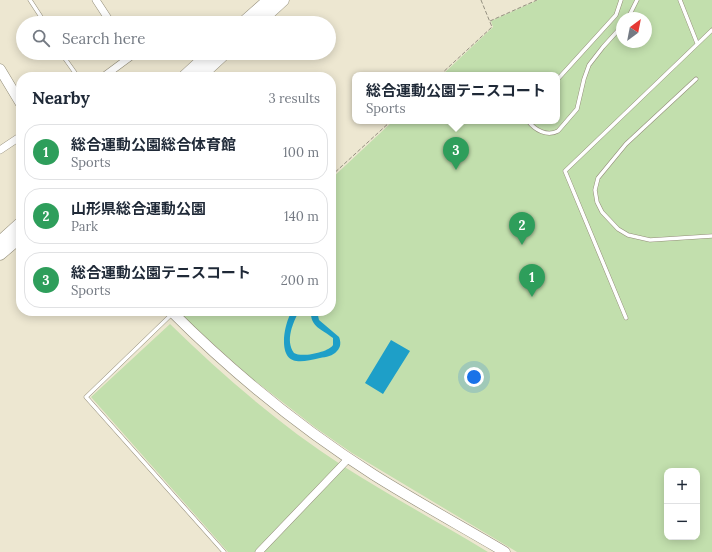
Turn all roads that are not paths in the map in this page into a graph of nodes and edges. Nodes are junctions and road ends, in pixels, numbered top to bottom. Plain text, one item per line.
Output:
1 (30, 0) edge
2 (96, 0) edge
3 (269, 0) edge
4 (283, 0) edge
5 (621, 0) edge
6 (637, 0) edge
7 (680, 0) edge
8 (631, 12) edge
9 (40, 16) edge
10 (106, 16) edge
11 (251, 16) edge
12 (266, 16) edge
13 (712, 30) edge
14 (616, 32) edge
15 (697, 43) junction
16 (66, 60) edge
17 (126, 60) edge
18 (202, 60) edge
19 (217, 60) edge
20 (0, 68) edge
21 (74, 72) edge
22 (110, 72) edge
23 (189, 72) edge
24 (204, 72) edge
25 (560, 77) edge
26 (696, 79) dead end
27 (16, 95) edge
28 (531, 124) edge
29 (16, 139) edge
30 (0, 150) edge
31 (16, 228) edge
32 (712, 236) edge
33 (16, 240) edge
34 (0, 242) edge
35 (0, 254) edge
36 (168, 316) edge
37 (176, 316) edge
38 (626, 318) dead end
39 (349, 458) junction
40 (224, 552) edge
41 (259, 552) edge
42 (505, 552) edge

1 - 9 lane
2 - 10 street
3 - 11 highway
4 - 12 highway
5 - 25 lane
6 - 8 lane
7 - 15 lane
13 - 15 lane
14 - 28 lane
15 - 38 lane
16 - 21 lane
17 - 22 street
18 - 23 highway
19 - 24 highway
20 - 27 street
26 - 32 lane
29 - 30 street
31 - 34 highway
33 - 35 highway
36 - 40 lane
37 - 39 street
39 - 41 street
39 - 42 street

